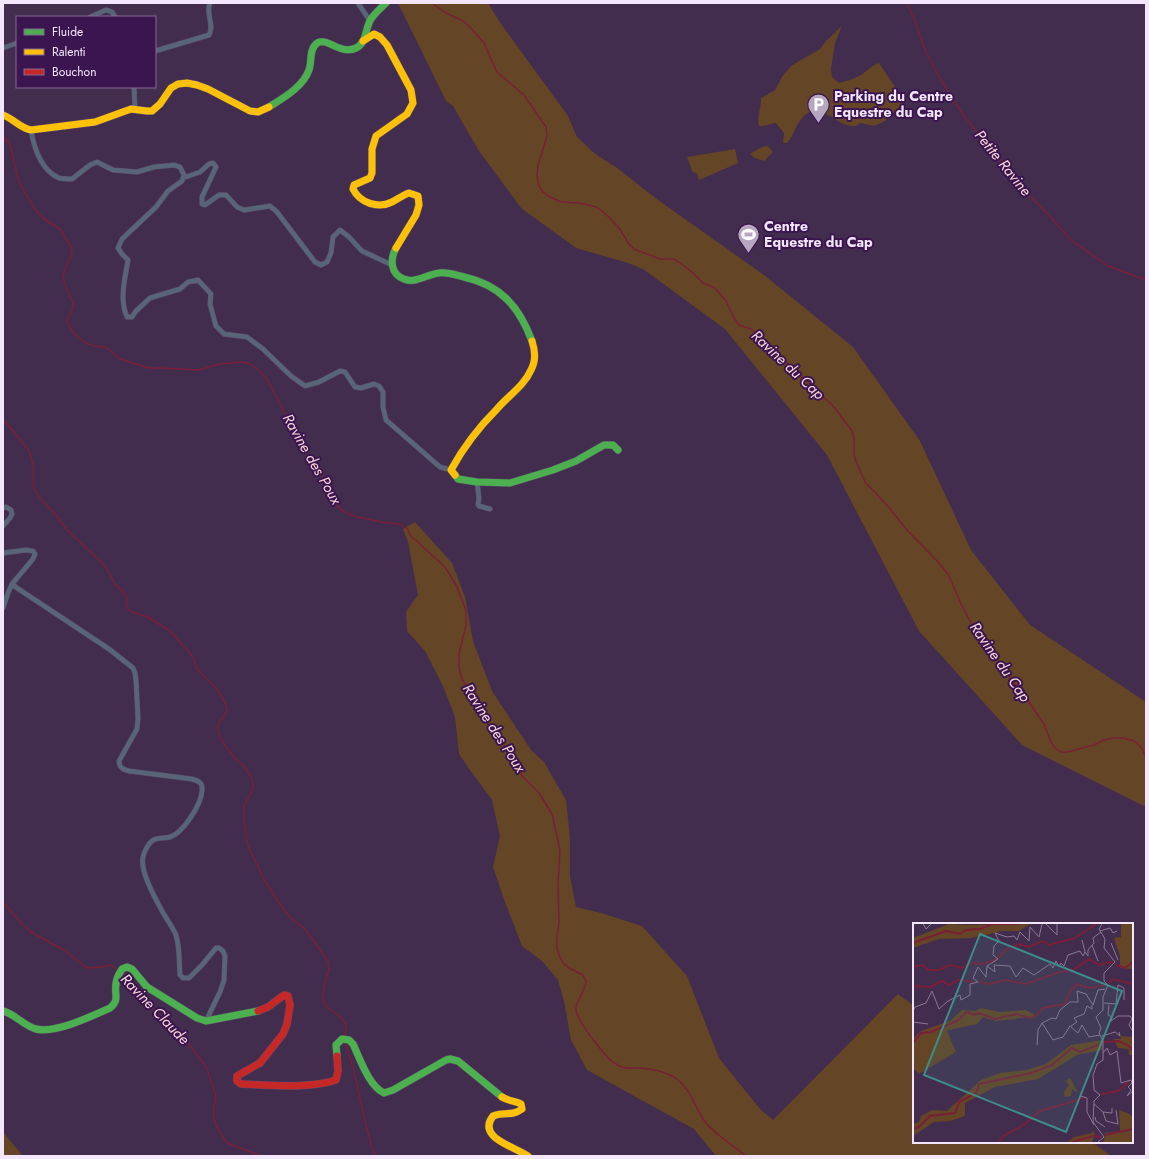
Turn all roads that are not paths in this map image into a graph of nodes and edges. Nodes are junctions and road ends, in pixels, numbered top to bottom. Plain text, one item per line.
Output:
1 (210, 3) edge
2 (358, 3) edge
3 (386, 3) edge
4 (92, 16) edge
5 (114, 16) edge
6 (370, 21) junction
7 (363, 41) junction
8 (16, 43) edge
9 (3, 48) edge
10 (156, 51) edge
11 (134, 88) edge
12 (135, 108) junction
13 (3, 115) edge
14 (31, 130) junction
15 (183, 178) junction
16 (392, 265) junction
17 (618, 450) dead end
18 (451, 470) junction
19 (477, 482) junction
20 (3, 508) edge
21 (490, 510) dead end
22 (3, 526) edge
23 (3, 553) edge
24 (12, 584) junction
25 (3, 608) edge
26 (3, 1011) edge
27 (206, 1021) junction
28 (528, 1156) edge

1 - 10 street
2 - 6 street
3 - 6 street
4 - 5 street
6 - 7 street
7 - 12 street
7 - 16 street
8 - 9 street
11 - 12 street
12 - 14 street
13 - 14 street
14 - 15 street
15 - 16 street
15 - 18 street
16 - 18 street
17 - 19 street
18 - 19 street
19 - 21 street
20 - 22 street
23 - 24 street
24 - 25 street
24 - 27 street
26 - 27 street
27 - 28 street

